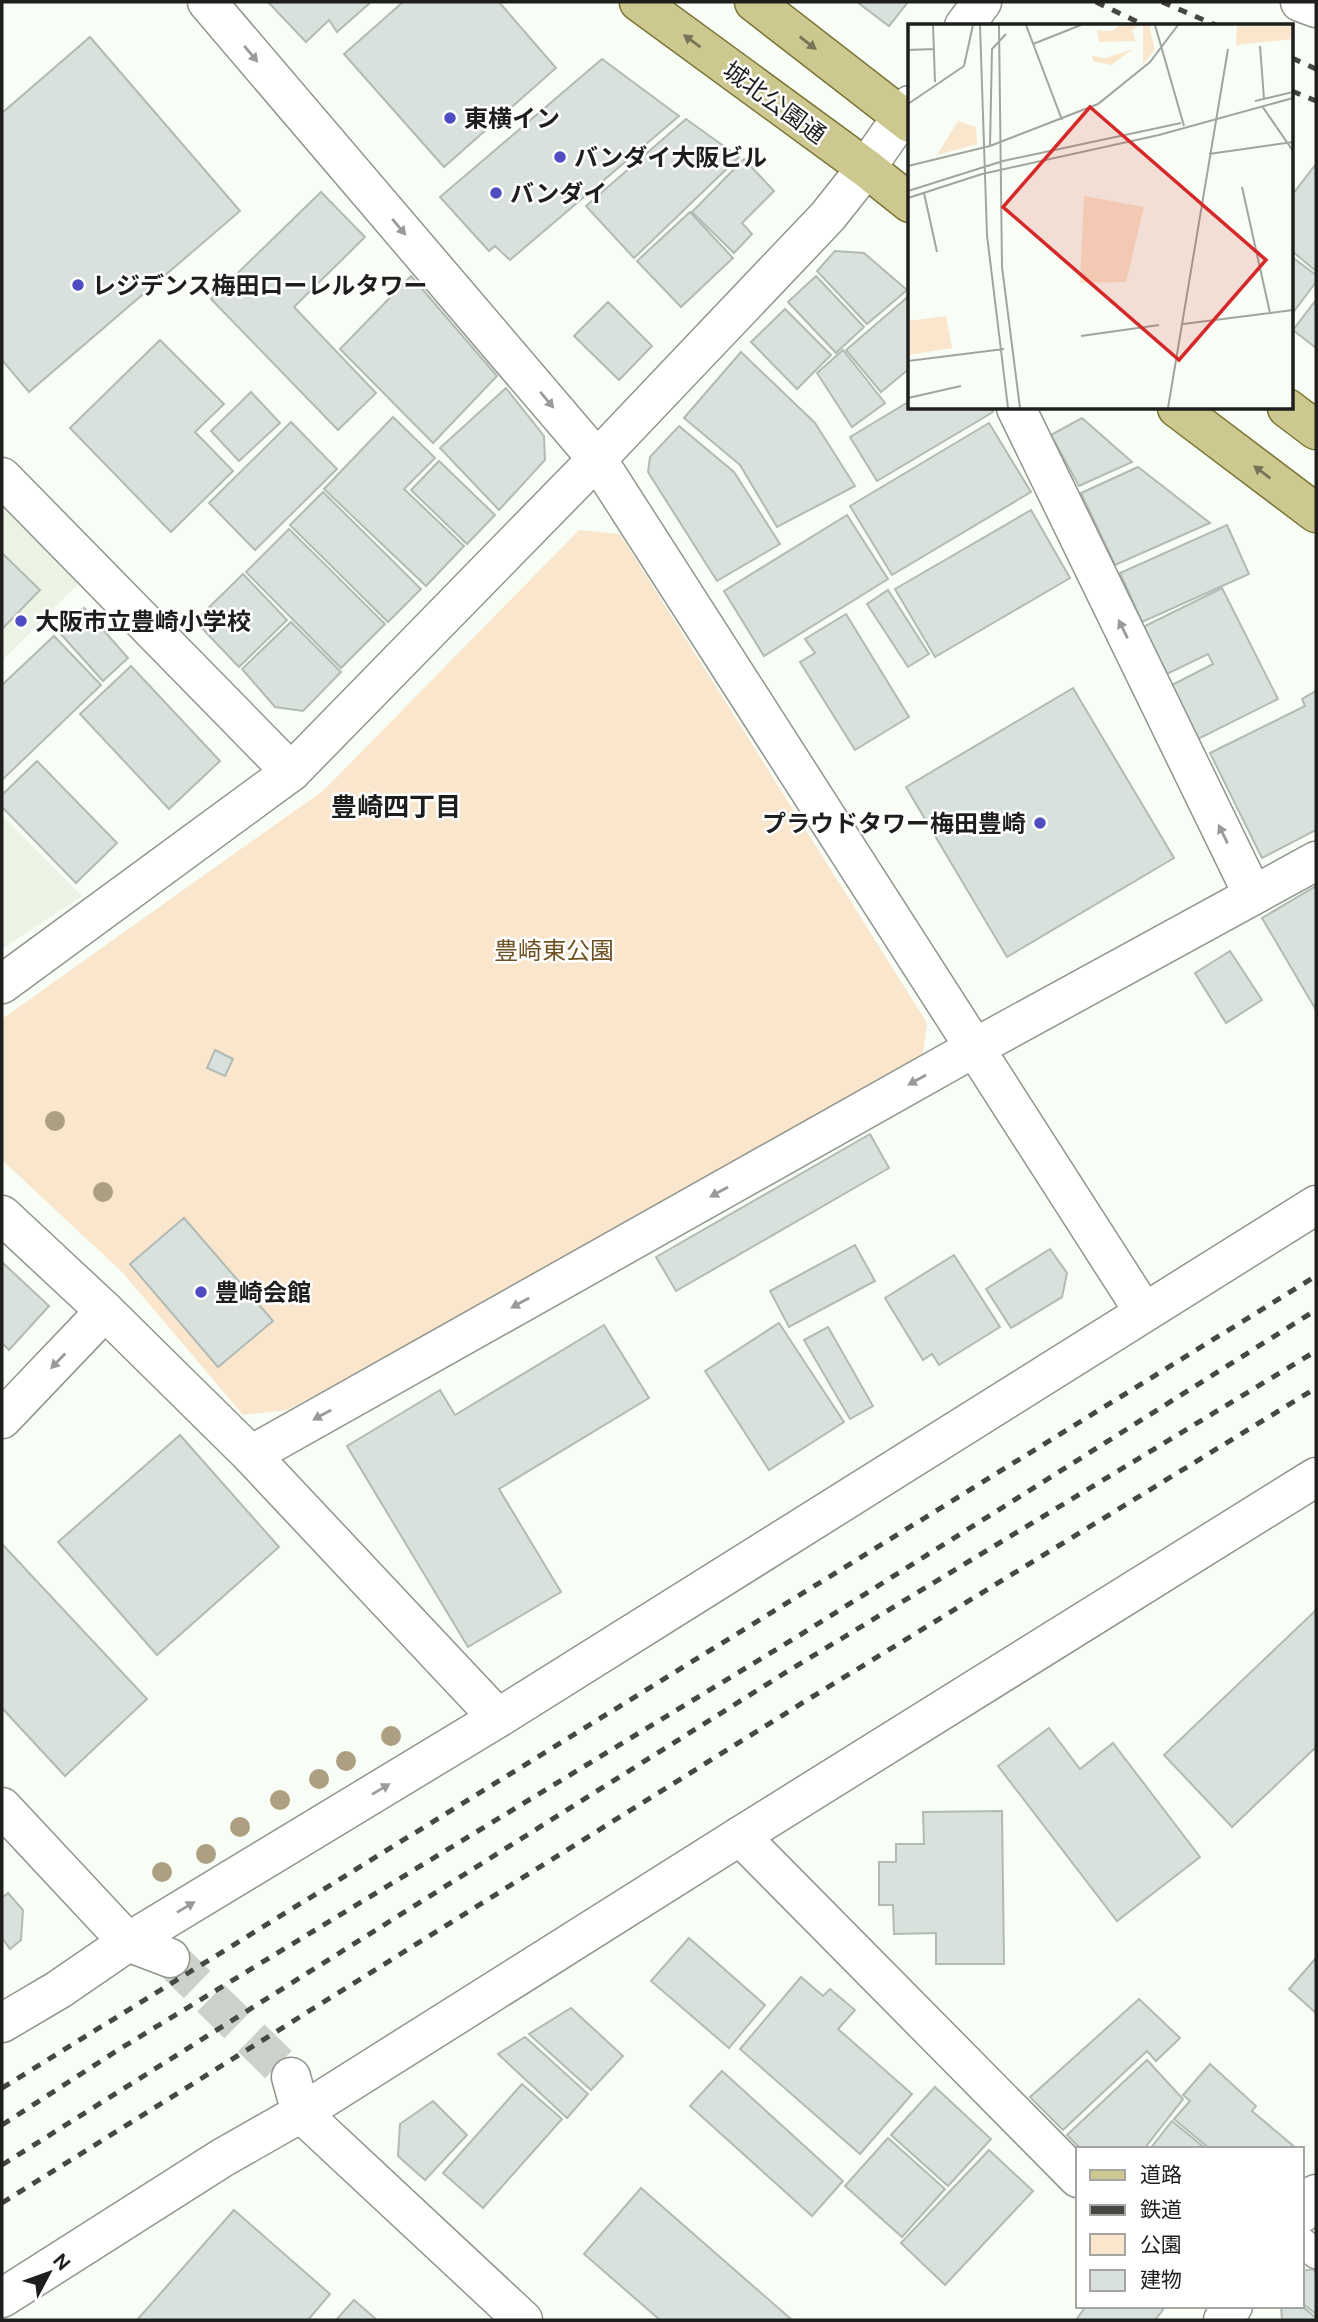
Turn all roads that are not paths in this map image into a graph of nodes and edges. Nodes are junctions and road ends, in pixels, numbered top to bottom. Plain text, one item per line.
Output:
1 (207, 2) edge
2 (639, 2) edge
3 (754, 2) edge
4 (982, 2) edge
5 (1300, 2) edge
6 (1316, 8) edge
7 (966, 24) edge
8 (908, 115) edge
9 (866, 168) junction
10 (908, 200) edge
11 (1017, 410) edge
12 (1180, 410) edge
13 (1290, 410) edge
14 (1316, 429) edge
15 (597, 459) junction
16 (2, 477) edge
17 (1316, 513) edge
18 (292, 772) junction
19 (1316, 861) edge
20 (1253, 895) junction
21 (2, 984) edge
22 (976, 1047) junction
23 (1316, 1205) edge
24 (2, 1215) edge
25 (106, 1311) junction
26 (1144, 1312) junction
27 (2, 1419) edge
28 (251, 1455) junction
29 (1316, 1477) edge
30 (498, 1718) junction
31 (2, 1807) edge
32 (740, 1836) junction
33 (128, 1942) junction
34 (170, 1958) tunnel mouth
35 (2, 2023) edge
36 (291, 2077) tunnel mouth
37 (300, 2113) junction
38 (1076, 2176) edge
39 (1316, 2194) edge
40 (1304, 2210) edge
41 (2, 2298) edge
42 (1207, 2308) edge
43 (523, 2320) edge
44 (1221, 2320) edge

1 -> 15 street
9 -> 2 main road, 城北公園通
3 -> 8 main road
4 - 7 street
5 - 6 street
8 - 9 street
9 - 10 main road, 城北公園通
9 - 15 street
20 -> 11 street
17 -> 12 main road
13 - 14 main road
15 - 18 street
15 - 22 street
16 - 18 street
18 - 21 street
19 - 20 street
20 - 22 street
22 - 26 street
22 -> 28 street
23 - 26 street
24 - 25 street
25 -> 27 street
25 - 28 street
26 - 30 street
28 - 30 street
29 - 32 street
33 -> 30 street
31 - 33 street
32 - 37 street
32 - 38 street
33 - 34 street
33 - 35 street
36 - 37 street
37 - 41 street
37 - 43 street
39 - 40 street
42 - 44 street

